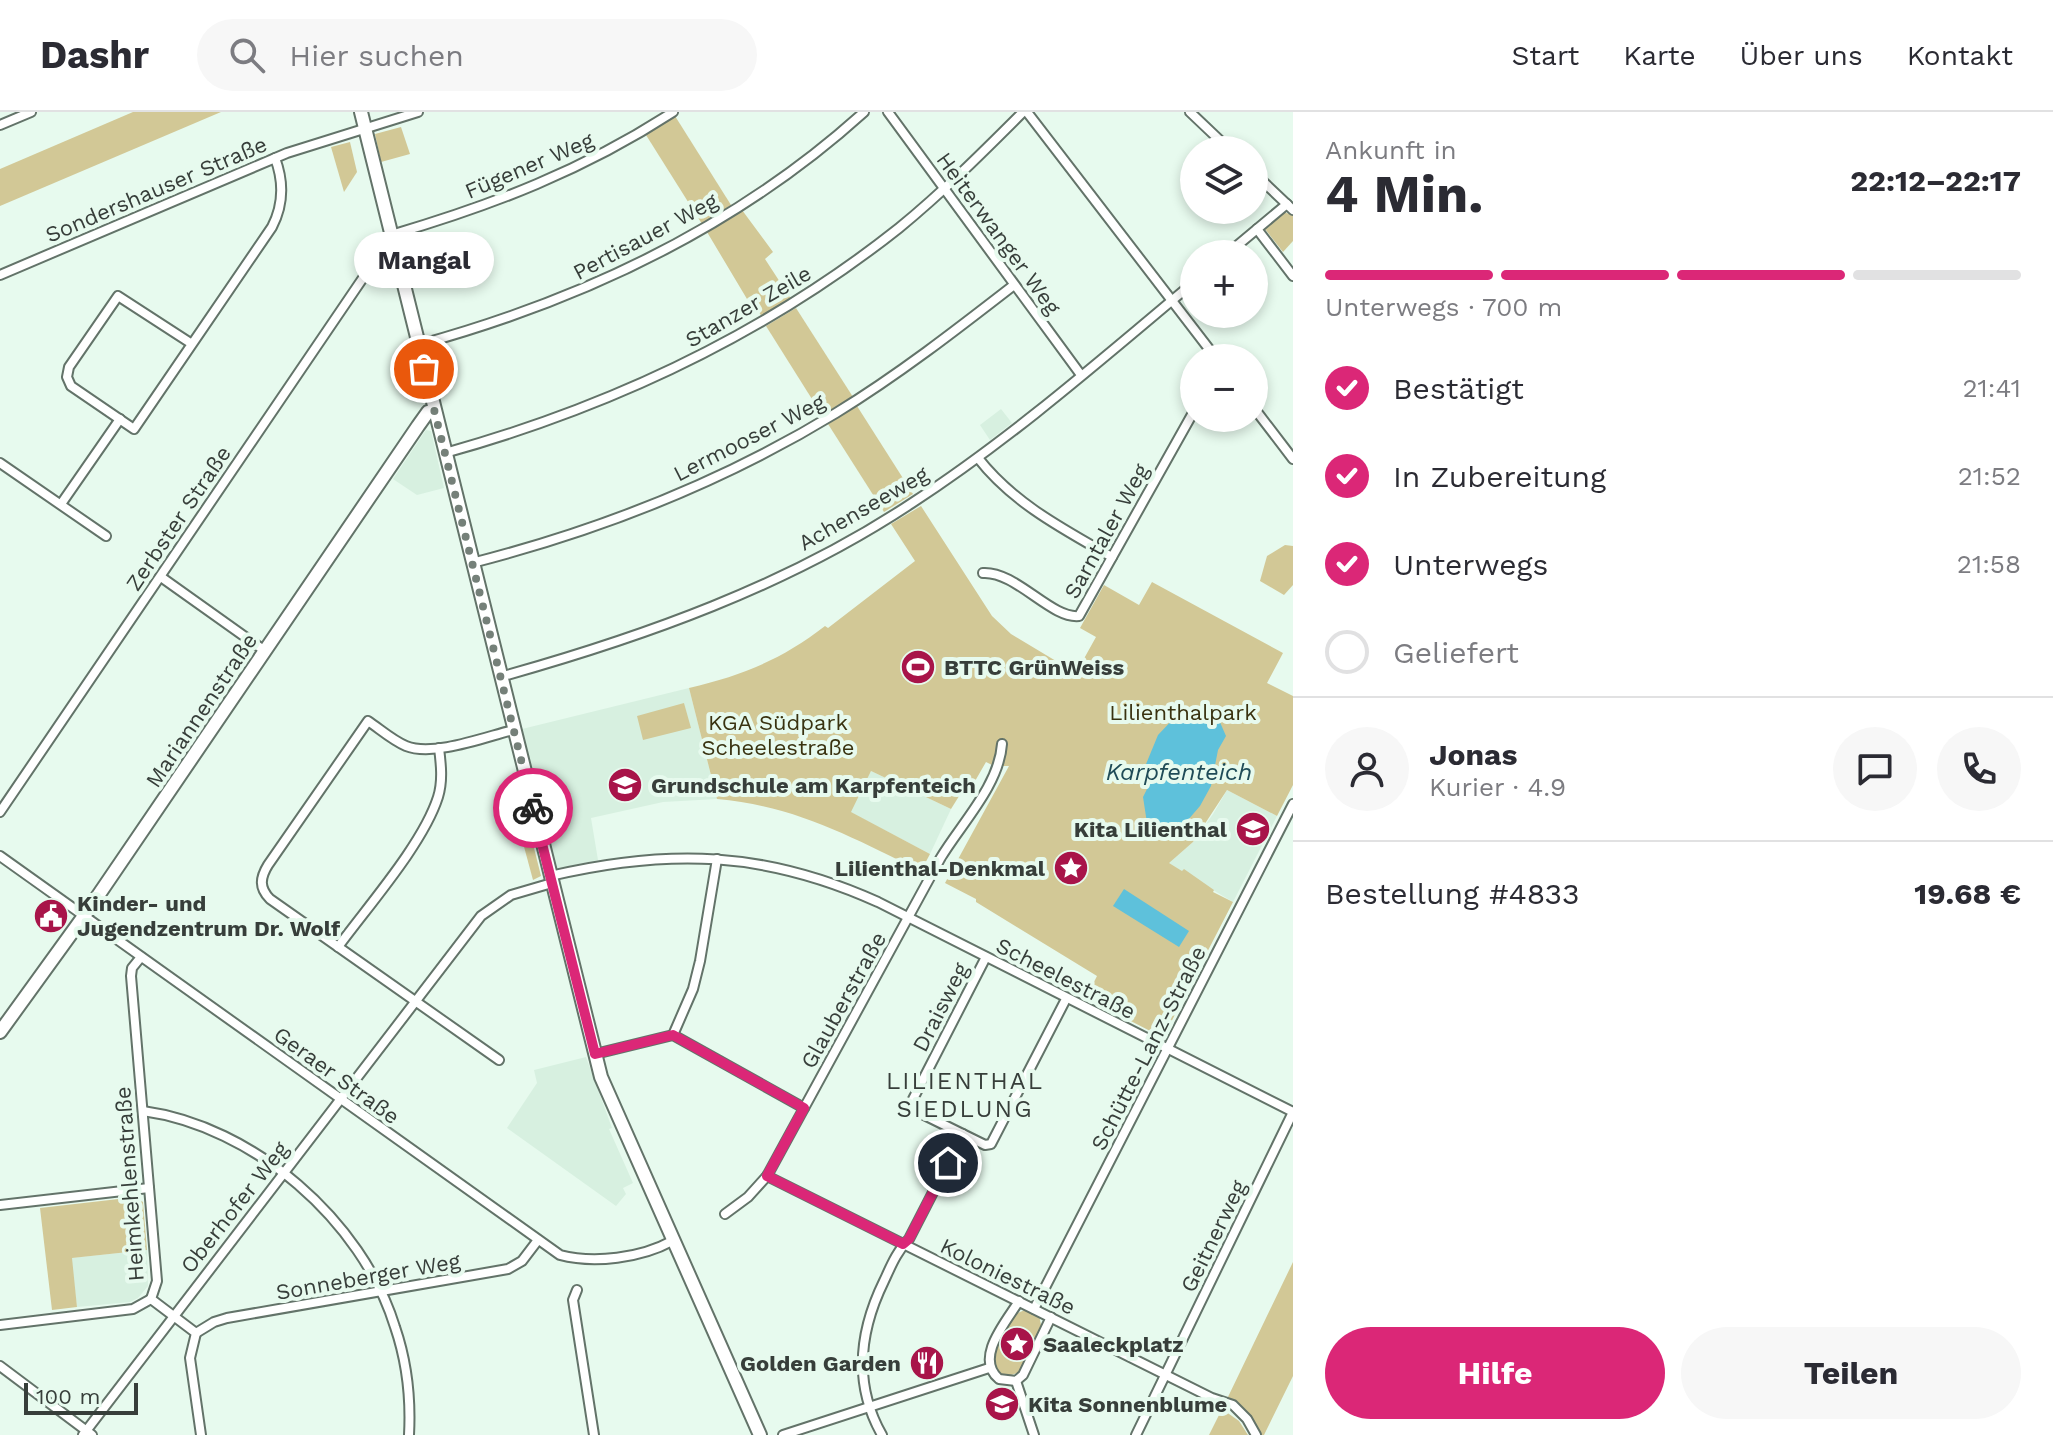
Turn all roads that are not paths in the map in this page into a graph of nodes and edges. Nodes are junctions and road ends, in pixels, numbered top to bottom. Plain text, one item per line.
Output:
1 (31, 112) edge
2 (361, 112) edge
3 (418, 112) edge
4 (673, 112) edge
5 (864, 112) edge
6 (888, 112) edge
7 (1025, 112) edge
8 (1190, 112) edge
9 (0, 125) edge
10 (365, 129) junction
11 (1215, 136) edge
12 (275, 158) junction
13 (1268, 186) edge
14 (945, 189) junction
15 (1290, 207) edge
16 (1257, 229) junction
17 (391, 235) junction
18 (1244, 240) edge
19 (396, 259) junction
20 (0, 275) edge
21 (1293, 276) edge
22 (1014, 285) junction
23 (1180, 293) edge
24 (1171, 300) junction
25 (192, 344) junction
26 (1205, 344) edge
27 (418, 345) junction
28 (1081, 375) junction
29 (434, 411) junction
30 (120, 419) junction
31 (1268, 426) edge
32 (1182, 432) edge
33 (445, 453) junction
34 (978, 458) junction
35 (1293, 459) edge
36 (0, 463) edge
37 (61, 504) junction
38 (106, 536) dead end
39 (1112, 557) junction
40 (472, 563) junction
41 (983, 573) dead end
42 (161, 577) junction
43 (265, 651) junction
44 (500, 677) junction
45 (513, 730) junction
46 (1002, 744) dead end
47 (439, 748) junction
48 (1293, 804) edge
49 (0, 812) edge
50 (0, 856) edge
51 (717, 859) junction
52 (551, 880) junction
53 (84, 917) junction
54 (908, 918) junction
55 (338, 947) junction
56 (141, 957) junction
57 (986, 957) junction
58 (1066, 999) junction
59 (416, 1003) junction
60 (0, 1032) edge
61 (673, 1035) junction
62 (1168, 1049) junction
63 (595, 1054) junction
64 (499, 1060) dead end
65 (340, 1100) junction
66 (804, 1108) junction
67 (143, 1111) junction
68 (1293, 1112) edge
69 (963, 1134) junction
70 (284, 1173) junction
71 (767, 1176) junction
72 (149, 1188) junction
73 (0, 1205) edge
74 (725, 1214) dead end
75 (538, 1240) junction
76 (672, 1241) junction
77 (903, 1244) junction
78 (577, 1290) dead end
79 (381, 1292) junction
80 (151, 1299) junction
81 (1019, 1301) junction
82 (1034, 1309) junction
83 (173, 1316) junction
84 (1051, 1317) junction
85 (0, 1325) edge
86 (196, 1333) junction
87 (0, 1366) edge
88 (989, 1368) junction
89 (1166, 1375) junction
90 (1016, 1381) junction
91 (869, 1407) junction
92 (87, 1433) edge
93 (201, 1435) edge
94 (409, 1435) edge
95 (594, 1435) edge
96 (760, 1435) edge
97 (783, 1435) edge
98 (882, 1435) edge
99 (1034, 1435) edge
100 (1136, 1435) edge
101 (1256, 1435) edge

1 - 9 street
2 - 10 main road
3 - 10 street, Sondershauser Straße
4 - 17 street, Fügener Weg
5 - 27 street, Pertisauer Weg
6 - 14 street, Heiterwanger Weg
7 - 14 street, Stanzer Zeile
7 - 24 street
8 - 11 street
10 - 12 street, Sondershauser Straße
10 - 17 main road
12 - 20 street, Sondershauser Straße
12 - 25 street
13 - 15 street
14 - 22 street, Heiterwanger Weg
14 - 33 street, Stanzer Zeile
15 - 16 street
16 - 18 street
16 - 21 street
17 - 19 main road
19 - 27 main road
19 - 42 street, Zerbster Straße
22 - 28 street, Heiterwanger Weg
22 - 40 street, Lermooser Weg
23 - 24 street, Achenseeweg
24 - 26 street
24 - 28 street, Achenseeweg
25 - 30 street
25 - 30 street
27 - 29 main road
28 - 34 street, Achenseeweg
29 - 33 main road
29 - 43 main road, Mariannenstraße
30 - 37 street
31 - 35 street
32 - 39 street, Sarntaler Weg
33 - 40 main road
34 - 39 street
34 - 44 street, Achenseeweg
36 - 37 street
37 - 38 street
39 - 41 street, Sarntaler Weg
40 - 44 main road
42 - 43 street
42 - 49 street, Zerbster Straße
43 - 53 main road, Mariannenstraße
44 - 45 main road
45 - 47 street
45 - 52 main road
46 - 54 street
47 - 55 street
47 - 55 street
48 - 62 street, Schütte-Lanz-Straße
50 - 53 street, Geraer Straße
51 - 52 street, Scheelestraße
51 - 54 street, Scheelestraße
51 - 61 street
52 - 59 street, Oberhofer Weg
52 - 63 main road
53 - 56 street, Geraer Straße
53 - 60 main road, Mariannenstraße
54 - 57 street, Scheelestraße
54 - 66 street, Glauberstraße
55 - 59 street
56 - 65 street, Geraer Straße
56 - 67 street, Heimkehlenstraße
57 - 58 street, Scheelestraße
57 - 69 street, Draisweg
58 - 62 street, Scheelestraße
58 - 69 street
59 - 64 street
59 - 65 street, Oberhofer Weg
61 - 63 street
61 - 66 street
62 - 68 street, Scheelestraße
62 - 82 street, Schütte-Lanz-Straße
63 - 76 main road
65 - 70 street, Oberhofer Weg
65 - 75 street, Geraer Straße
66 - 71 street, Glauberstraße
67 - 70 street
67 - 72 street, Heimkehlenstraße
68 - 89 street, Geitnerweg
69 - 77 street
70 - 79 street
70 - 83 street, Oberhofer Weg
71 - 74 street, Glauberstraße
71 - 77 street, Koloniestraße
72 - 73 street
72 - 80 street, Heimkehlenstraße
75 - 76 street, Geraer Straße
75 - 79 street, Sonneberger Weg
76 - 96 main road
77 - 81 street, Koloniestraße
77 - 91 street
78 - 95 street
79 - 86 street, Sonneberger Weg
79 - 94 street
80 - 83 street, Heimkehlenstraße
80 - 85 street
81 - 82 street, Koloniestraße
81 - 88 street
82 - 84 street, Koloniestraße
83 - 86 street, Heimkehlenstraße
83 - 92 street, Oberhofer Weg
84 - 89 street, Koloniestraße
84 - 90 street
86 - 93 street
87 - 92 street
88 - 90 street
88 - 91 street
89 - 100 street, Geitnerweg
89 - 101 street, Koloniestraße
90 - 99 street
91 - 97 street
91 - 98 street

